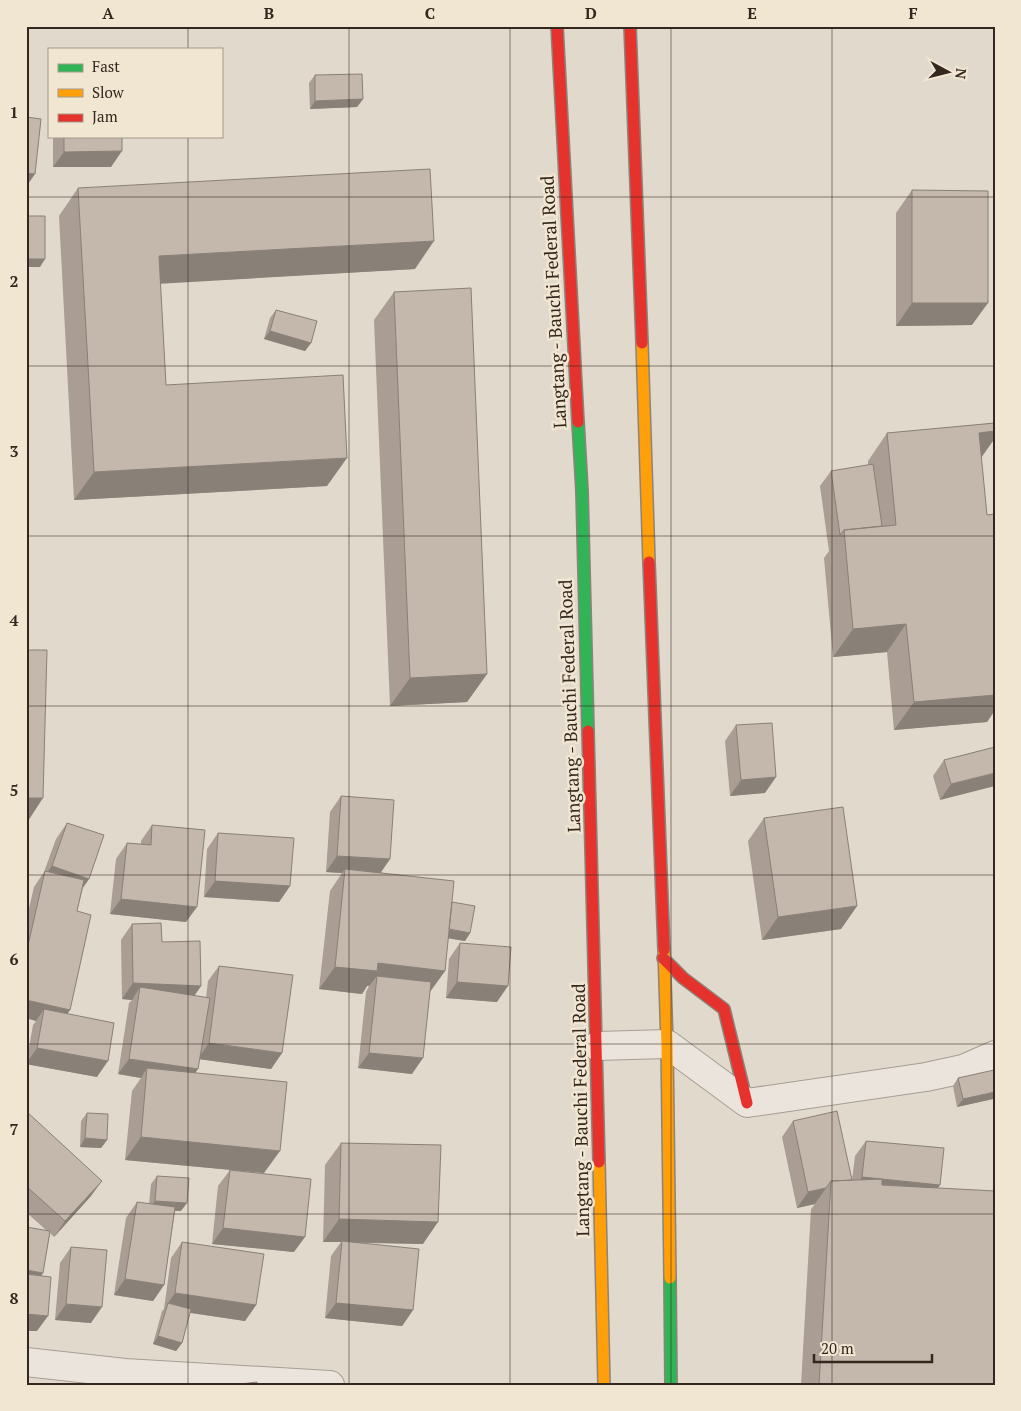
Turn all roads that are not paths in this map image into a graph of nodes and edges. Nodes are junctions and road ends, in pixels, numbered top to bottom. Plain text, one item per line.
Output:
1 (557, 26) edge
2 (630, 26) edge
3 (663, 958) junction
4 (667, 1044) junction
5 (597, 1046) junction
6 (995, 1055) edge
7 (747, 1102) junction
8 (26, 1362) edge
9 (330, 1385) edge
10 (604, 1385) edge
11 (671, 1385) edge

1 - 5 main road, Langtang - Bauchi Federal Road
2 - 3 main road
3 - 4 main road
3 - 7 main road
4 - 5 street
4 - 7 street
4 - 11 main road
5 - 10 main road, Langtang - Bauchi Federal Road
6 - 7 street
8 - 9 street

